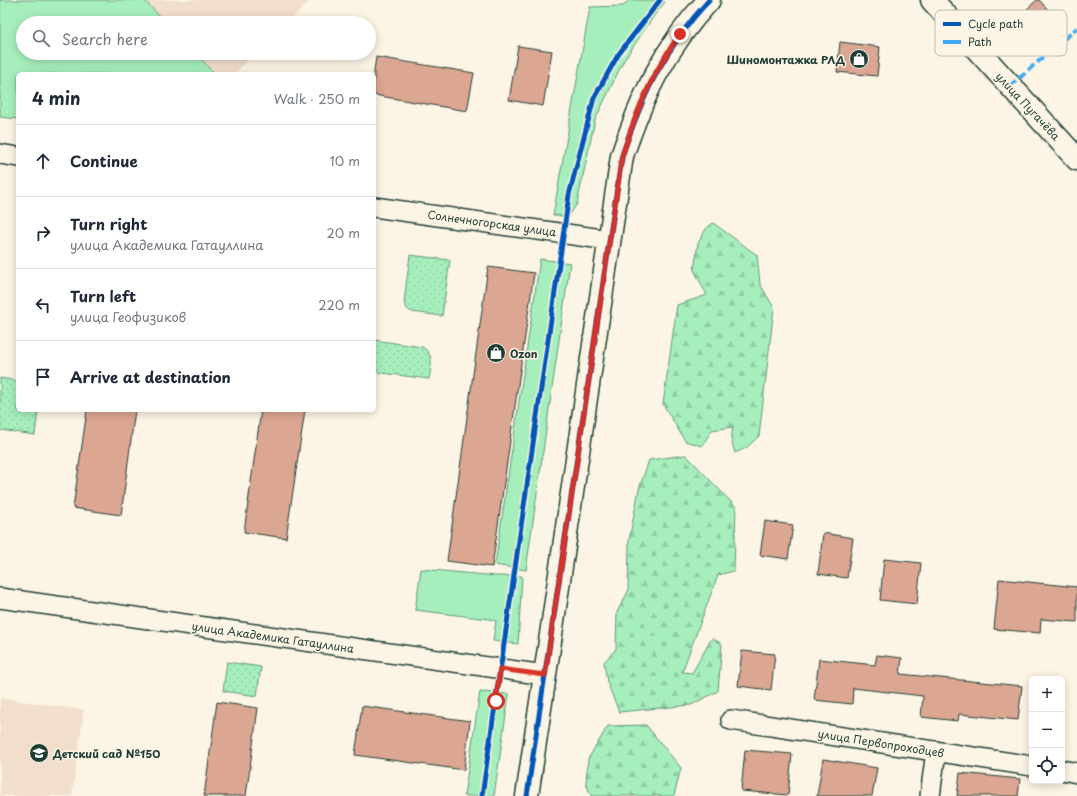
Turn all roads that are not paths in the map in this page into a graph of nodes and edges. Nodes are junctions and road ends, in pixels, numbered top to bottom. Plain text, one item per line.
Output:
1 (709, 0) edge
2 (932, 0) edge
3 (941, 10) edge
4 (983, 56) edge
5 (0, 154) edge
6 (16, 157) edge
7 (1077, 159) edge
8 (376, 207) edge
9 (609, 240) junction
10 (0, 598) edge
11 (545, 675) junction
12 (731, 720) dead end
13 (936, 751) junction
14 (1029, 766) edge
15 (1065, 771) edge
16 (1077, 773) edge
17 (527, 796) edge
18 (930, 796) edge

1 - 9 street
2 - 3 street, улица Пугачёва
4 - 7 street, улица Пугачёва
5 - 6 street
8 - 9 street, Солнечногорская улица
9 - 11 street
10 - 11 street, улица Академика Гатауллина
11 - 17 street
12 - 13 street, улица Первопроходцев
13 - 14 street, улица Первопроходцев
13 - 18 street
15 - 16 street

